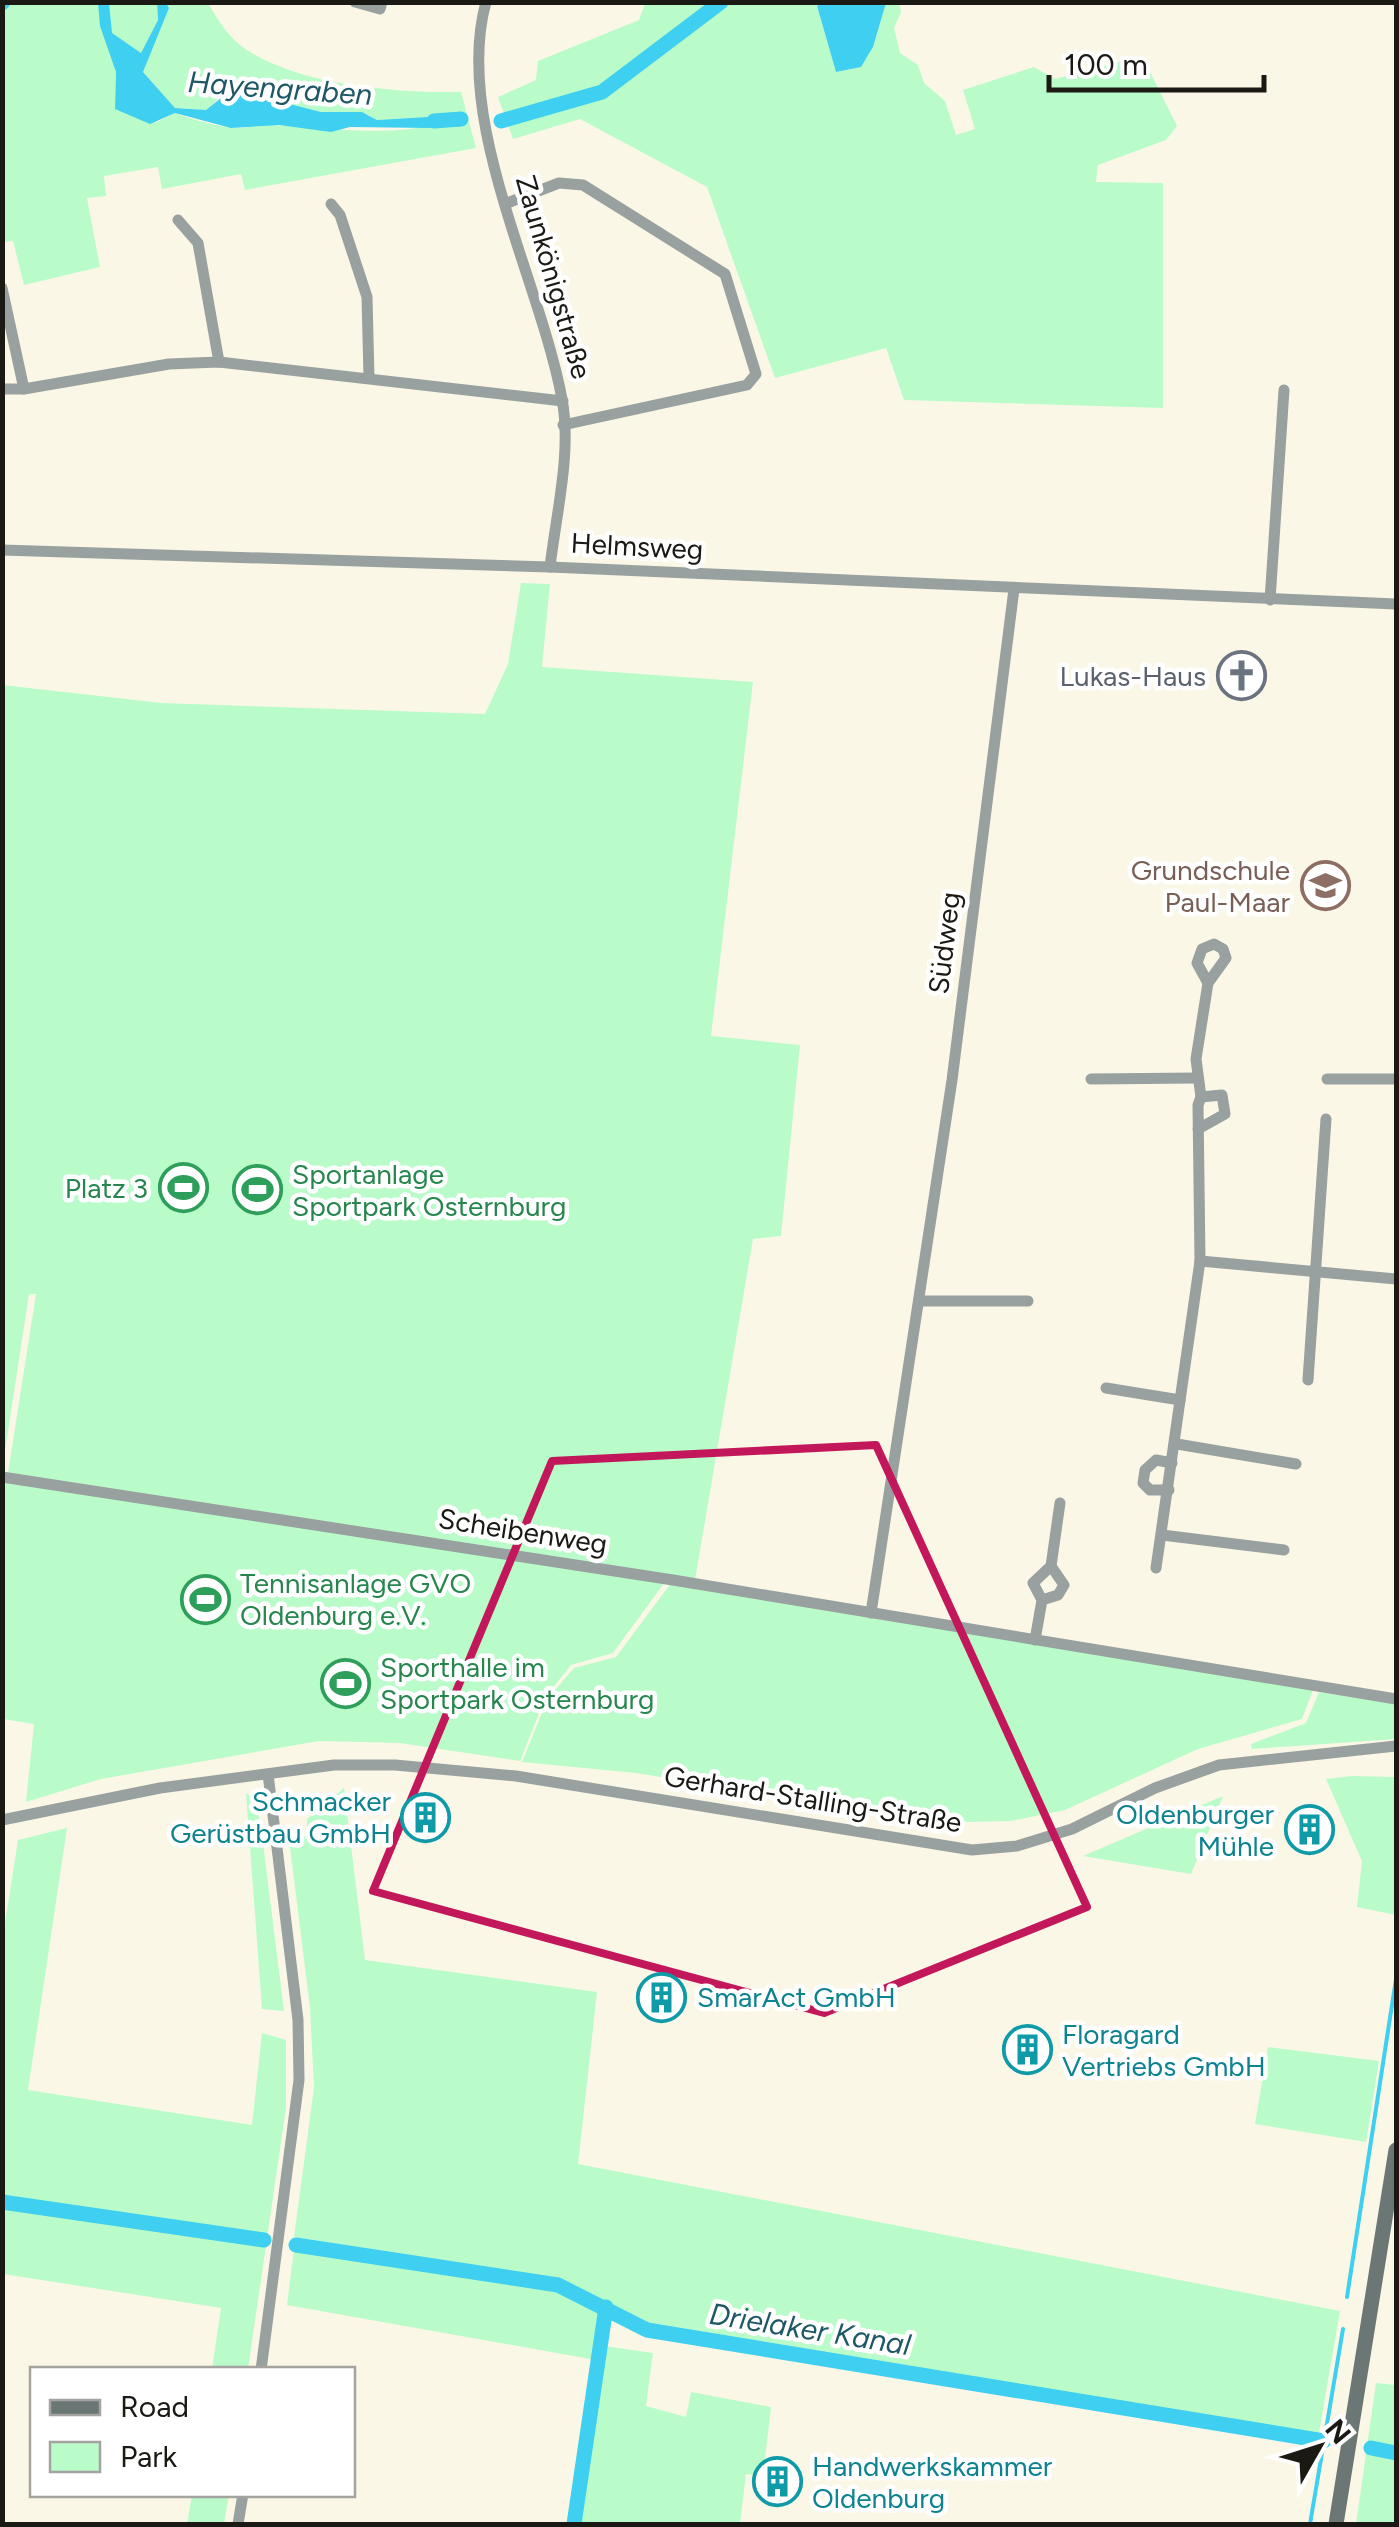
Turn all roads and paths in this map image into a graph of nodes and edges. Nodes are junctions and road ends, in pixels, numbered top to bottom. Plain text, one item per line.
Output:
1 (355, 2) edge
2 (382, 2) edge
3 (486, 2) edge
4 (507, 203) junction
5 (331, 204) dead end
6 (178, 220) dead end
7 (2, 288) edge
8 (219, 362) junction
9 (369, 378) junction
10 (24, 389) junction
11 (2, 390) edge
12 (1284, 390) dead end
13 (562, 401) junction
14 (562, 425) junction
15 (2, 550) edge
16 (550, 567) junction
17 (1014, 590) junction
18 (1270, 600) junction
19 (1396, 604) edge
20 (1208, 983) dead end
21 (1197, 1078) junction
22 (1091, 1079) dead end
23 (1327, 1079) dead end
24 (1396, 1079) edge
25 (1201, 1097) junction
26 (1326, 1118) dead end
27 (1198, 1129) junction
28 (1200, 1262) junction
29 (1318, 1272) junction
30 (1396, 1279) edge
31 (918, 1301) junction
32 (1028, 1301) dead end
33 (1308, 1380) dead end
34 (1106, 1388) dead end
35 (1180, 1400) junction
36 (1177, 1444) junction
37 (1172, 1463) junction
38 (1296, 1464) dead end
39 (2, 1478) edge
40 (1169, 1490) junction
41 (1060, 1503) dead end
42 (1162, 1535) junction
43 (1284, 1550) dead end
44 (1051, 1566) junction
45 (1156, 1568) dead end
46 (1042, 1600) junction
47 (871, 1613) junction
48 (1035, 1640) junction
49 (1396, 1699) edge
50 (1396, 1746) edge
51 (268, 1774) junction
52 (2, 1820) edge
53 (1396, 2150) edge
54 (261, 2367) edge
55 (242, 2497) edge
56 (238, 2524) edge
57 (1336, 2524) edge

1 - 2 street
3 - 4 street, Zaunkönigstraße
4 - 13 street, Zaunkönigstraße
4 - 14 street
5 - 9 street
6 - 8 street
7 - 10 street
8 - 9 street
8 - 10 street
9 - 13 street
10 - 11 street
12 - 18 street
13 - 14 street, Zaunkönigstraße
14 - 16 street, Zaunkönigstraße
15 - 16 street, Helmsweg
16 - 17 street, Helmsweg
17 - 18 street, Helmsweg
17 - 31 street, Südweg
18 - 19 street, Helmsweg
20 - 21 street
21 - 22 street
21 - 25 street
23 - 24 street
25 - 27 street
25 - 27 street
26 - 29 street
27 - 28 street
28 - 29 street
28 - 35 street
29 - 30 street
29 - 33 street
31 - 32 street
31 - 47 street, Südweg
34 - 35 street
35 - 36 street
36 - 37 street
36 - 38 street
37 - 40 street
37 - 40 street
39 - 47 street, Scheibenweg
40 - 42 street
41 - 44 street
42 - 43 street
42 - 45 street
44 - 46 street
44 - 46 street
46 - 48 street
47 - 48 street, Scheibenweg
48 - 49 street, Scheibenweg
50 - 51 street, Gerhard-Stalling-Straße
51 - 52 street, Gerhard-Stalling-Straße
51 - 54 street
53 - 57 main road
55 - 56 street

